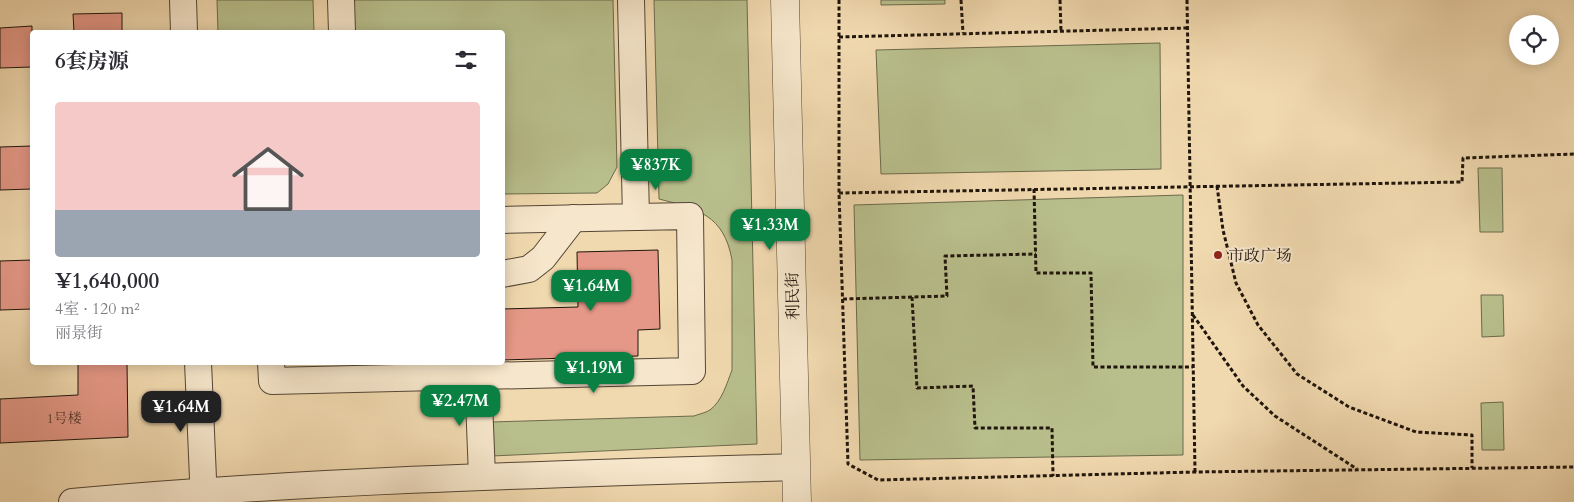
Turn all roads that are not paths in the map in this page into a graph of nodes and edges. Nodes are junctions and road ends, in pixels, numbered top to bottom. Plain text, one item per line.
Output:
1 (183, 0) edge
2 (341, 0) edge
3 (631, 0) edge
4 (785, 0) edge
5 (184, 30) edge
6 (342, 30) edge
7 (636, 217) junction
8 (574, 218) junction
9 (505, 220) edge
10 (505, 273) edge
11 (198, 365) edge
12 (271, 365) edge
13 (478, 376) junction
14 (796, 467) junction
15 (482, 476) junction
16 (204, 496) edge
17 (72, 502) edge
18 (797, 502) edge

1 - 5 street
2 - 6 street
3 - 7 street
4 - 14 street, 利民街
7 - 8 street
7 - 13 street
8 - 9 street
8 - 10 street
11 - 16 street
12 - 13 street
13 - 15 street
14 - 15 street
14 - 18 street, 利民街
15 - 16 street
16 - 17 street

